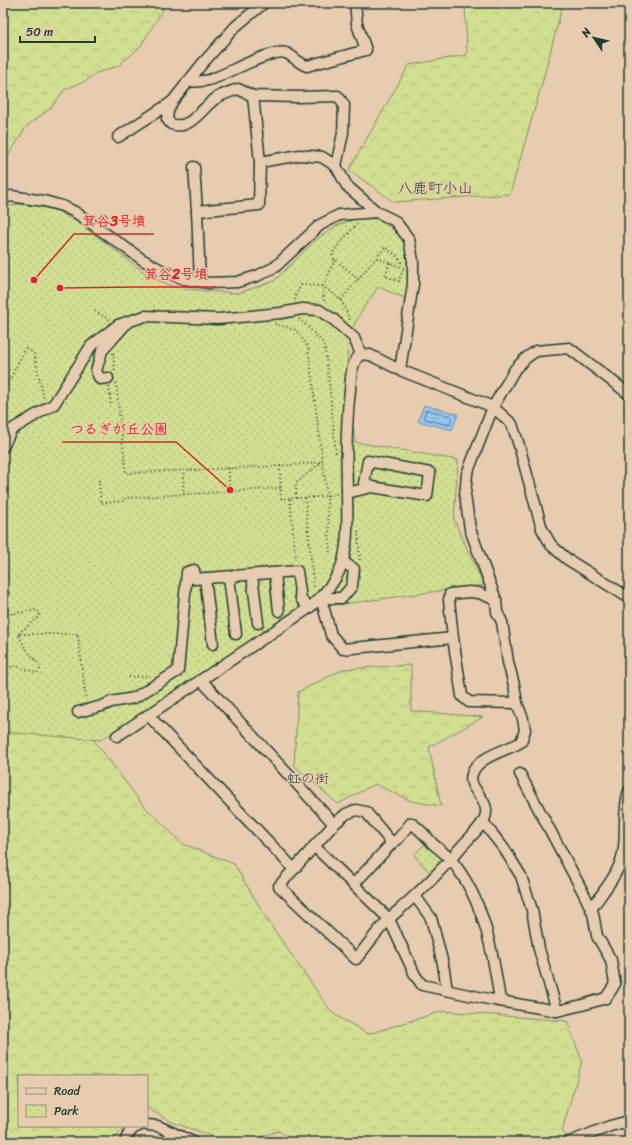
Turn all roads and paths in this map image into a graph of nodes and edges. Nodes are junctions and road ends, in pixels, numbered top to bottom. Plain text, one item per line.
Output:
1 (264, 3) edge
2 (355, 3) edge
3 (188, 82) junction
4 (253, 96) junction
5 (172, 102) junction
6 (118, 137) dead end
7 (260, 162) junction
8 (336, 166) junction
9 (194, 167) dead end
10 (3, 198) edge
11 (197, 211) junction
12 (377, 212) junction
13 (357, 224) dead end
14 (377, 258) junction
15 (336, 260) junction
16 (390, 263) junction
17 (403, 268) junction
18 (358, 279) junction
19 (200, 281) junction
20 (323, 286) junction
21 (341, 300) junction
22 (95, 311) dead end
23 (289, 311) junction
24 (324, 314) junction
25 (123, 323) junction
26 (270, 323) dead end
27 (349, 334) junction
28 (112, 341) junction
29 (362, 354) junction
30 (400, 370) junction
31 (113, 378) junction
32 (3, 386) edge
33 (629, 394) edge
34 (111, 406) dead end
35 (493, 407) junction
36 (46, 409) junction
37 (3, 447) edge
38 (336, 457) dead end
39 (323, 462) junction
40 (280, 466) junction
41 (229, 468) junction
42 (184, 470) junction
43 (99, 480) dead end
44 (372, 487) junction
45 (281, 488) junction
46 (229, 492) junction
47 (347, 493) junction
48 (183, 494) junction
49 (327, 496) junction
50 (290, 498) junction
51 (296, 498) junction
52 (305, 498) junction
53 (330, 555) dead end
54 (343, 562) junction
55 (297, 571) junction
56 (275, 573) junction
57 (252, 575) junction
58 (229, 577) junction
59 (205, 578) junction
60 (3, 587) edge
61 (10, 593) dead end
62 (629, 598) edge
63 (496, 600) junction
64 (315, 603) junction
65 (279, 611) dead end
66 (3, 615) edge
67 (258, 623) dead end
68 (18, 634) junction
69 (236, 634) dead end
70 (453, 638) junction
71 (213, 644) dead end
72 (3, 669) edge
73 (201, 680) junction
74 (517, 703) junction
75 (82, 711) joint
76 (148, 715) junction
77 (117, 736) dead end
78 (520, 774) dead end
79 (629, 791) edge
80 (483, 822) junction
81 (334, 824) junction
82 (392, 843) junction
83 (314, 846) junction
84 (451, 859) junction
85 (293, 868) junction
86 (354, 884) junction
87 (415, 896) junction
88 (591, 909) junction
89 (389, 919) junction
90 (447, 990) junction
91 (500, 1001) junction
92 (557, 1011) junction
93 (629, 1121) edge
94 (148, 1125) edge
95 (136, 1127) edge
96 (125, 1142) edge
97 (193, 1142) edge
98 (570, 1142) edge

1 - 3 street
2 - 3 street
3 - 5 street
4 - 5 street
4 - 7 street
4 - 8 street
5 - 6 street
7 - 8 street
7 - 11 street
8 - 12 street
9 - 11 street
10 - 19 street
11 - 19 street
12 - 19 street
12 - 30 street
13 - 15 path
14 - 16 path
14 - 17 path
14 - 18 path
15 - 18 path
15 - 20 path
16 - 17 path
16 - 17 path
18 - 21 path
20 - 21 path
20 - 23 path
20 - 24 path
21 - 27 path
22 - 25 path
23 - 24 street
23 - 25 street
23 - 38 path
24 - 27 street
25 - 28 street
25 - 36 street
26 - 39 path
27 - 29 street
28 - 31 path
28 - 31 street
29 - 30 street
29 - 47 street
30 - 35 street
31 - 34 path
31 - 42 path
32 - 36 path
33 - 35 street
35 - 62 street
35 - 63 street
36 - 37 street
39 - 40 path
39 - 49 path
39 - 51 path
40 - 41 path
40 - 45 path
41 - 42 path
41 - 46 path
42 - 48 path
43 - 48 path
44 - 44 street
44 - 47 street
45 - 46 path
45 - 50 path
46 - 48 path
47 - 49 path
47 - 54 street
49 - 52 path
49 - 53 path
50 - 51 path
50 - 55 path
51 - 52 path
52 - 64 path
54 - 64 street
54 - 64 street
55 - 56 street
55 - 64 street
56 - 57 street
56 - 65 street
57 - 58 street
57 - 67 street
58 - 59 street
58 - 69 street
59 - 71 street
59 - 75 street
60 - 61 path
63 - 70 street
63 - 74 street
64 - 70 street
64 - 73 street
66 - 68 path
68 - 72 path
68 - 75 path
70 - 74 street
73 - 76 street
73 - 81 street
74 - 80 street
76 - 77 street
76 - 85 street
78 - 88 street
79 - 88 street
80 - 84 street
80 - 92 street
81 - 82 street
81 - 83 street
82 - 84 street
82 - 86 street
83 - 85 street
83 - 86 street
84 - 87 street
84 - 91 street
85 - 89 street
86 - 89 street
87 - 89 street
87 - 90 street
88 - 92 street
89 - 90 street
90 - 91 street
91 - 92 street
93 - 98 street
94 - 97 street
95 - 96 street

